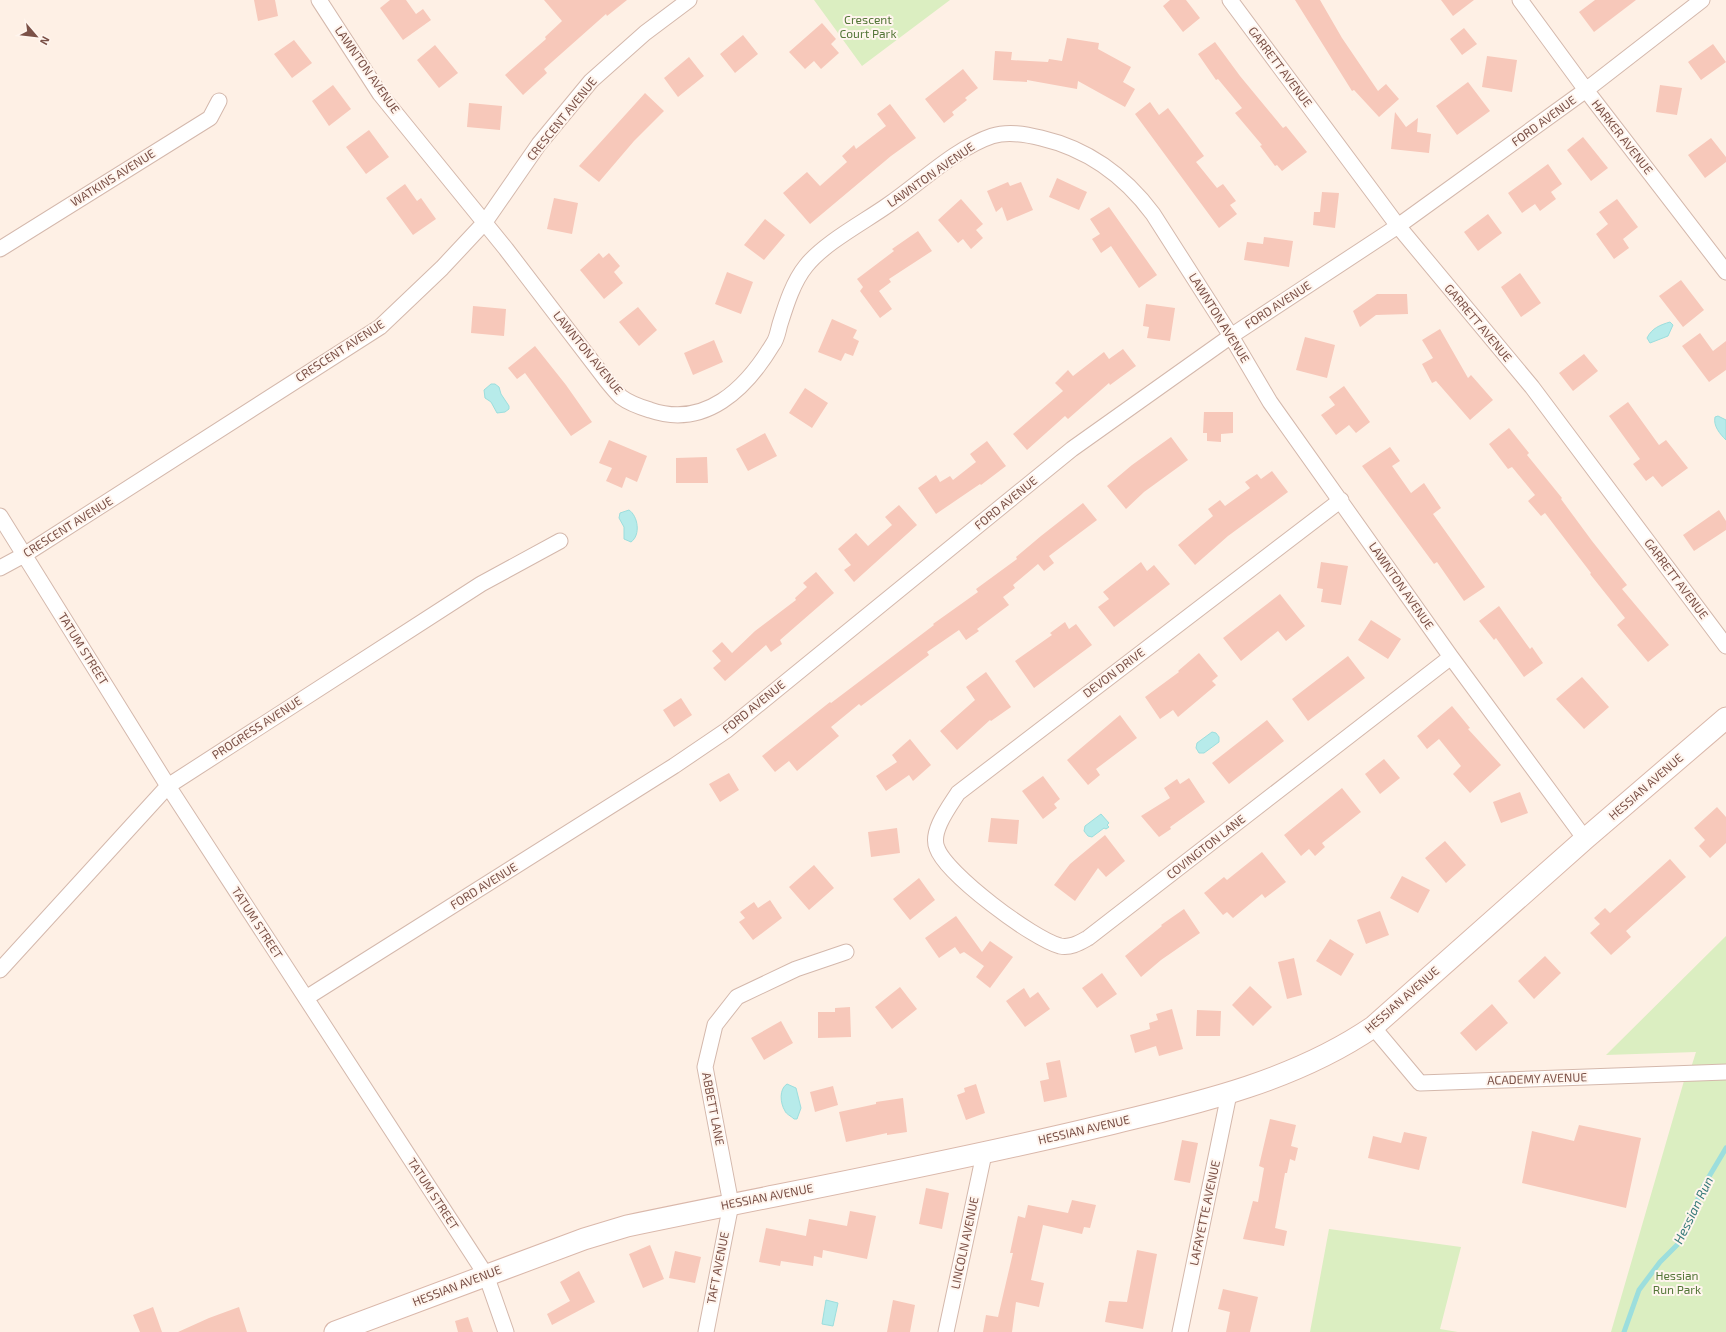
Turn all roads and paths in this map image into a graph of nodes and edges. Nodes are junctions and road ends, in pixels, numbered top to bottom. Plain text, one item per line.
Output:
1 (319, 0) edge
2 (689, 0) edge
3 (1230, 0) edge
4 (1520, 0) edge
5 (1702, 0) edge
6 (1586, 90) junction
7 (219, 101) dead end
8 (485, 222) junction
9 (1398, 226) junction
10 (0, 249) edge
11 (1726, 272) edge
12 (1231, 336) junction
13 (1341, 500) junction
14 (0, 516) edge
15 (560, 541) dead end
16 (24, 555) junction
17 (0, 568) edge
18 (1726, 646) edge
19 (1451, 657) junction
20 (1726, 718) edge
21 (168, 786) junction
22 (1585, 839) junction
23 (953, 870) joint
24 (846, 952) dead end
25 (0, 970) edge
26 (306, 998) junction
27 (1373, 1027) junction
28 (1726, 1072) edge
29 (1229, 1094) junction
30 (984, 1154) junction
31 (731, 1204) junction
32 (486, 1275) junction
33 (335, 1332) edge
34 (506, 1332) edge
35 (706, 1332) edge
36 (946, 1332) edge
37 (1180, 1332) edge

1 - 8 street, LAWNTON AVENUE
2 - 8 street, CRESCENT AVENUE
3 - 9 street, GARRETT AVENUE
4 - 6 street, HARKER AVENUE
5 - 6 street, FORD AVENUE
6 - 9 street, FORD AVENUE
6 - 11 street, HARKER AVENUE
7 - 10 street, WATKINS AVENUE
8 - 12 street, LAWNTON AVENUE
8 - 16 street, CRESCENT AVENUE
9 - 12 street, FORD AVENUE
9 - 18 street, GARRETT AVENUE
12 - 13 street, LAWNTON AVENUE
12 - 26 street, FORD AVENUE
13 - 19 street, LAWNTON AVENUE
13 - 23 street, DEVON DRIVE
14 - 16 street, TATUM STREET
15 - 21 street, PROGRESS AVENUE
16 - 17 street, CRESCENT AVENUE
16 - 21 street, TATUM STREET
19 - 22 street, LAWNTON AVENUE
19 - 23 street, COVINGTON LANE
20 - 22 main road, HESSIAN AVENUE
21 - 25 street, PROGRESS AVENUE
21 - 26 street, TATUM STREET
22 - 27 main road, HESSIAN AVENUE
24 - 31 street, ABBETT LANE
26 - 32 street, TATUM STREET
27 - 28 street, ACADEMY AVENUE
27 - 29 main road, HESSIAN AVENUE
29 - 30 main road, HESSIAN AVENUE
29 - 37 street, LAFAYETTE AVENUE
30 - 31 main road, HESSIAN AVENUE
30 - 36 street, LINCOLN AVENUE
31 - 32 main road, HESSIAN AVENUE
31 - 35 street, TAFT AVENUE
32 - 33 main road, HESSIAN AVENUE
32 - 34 street, TATUM STREET

